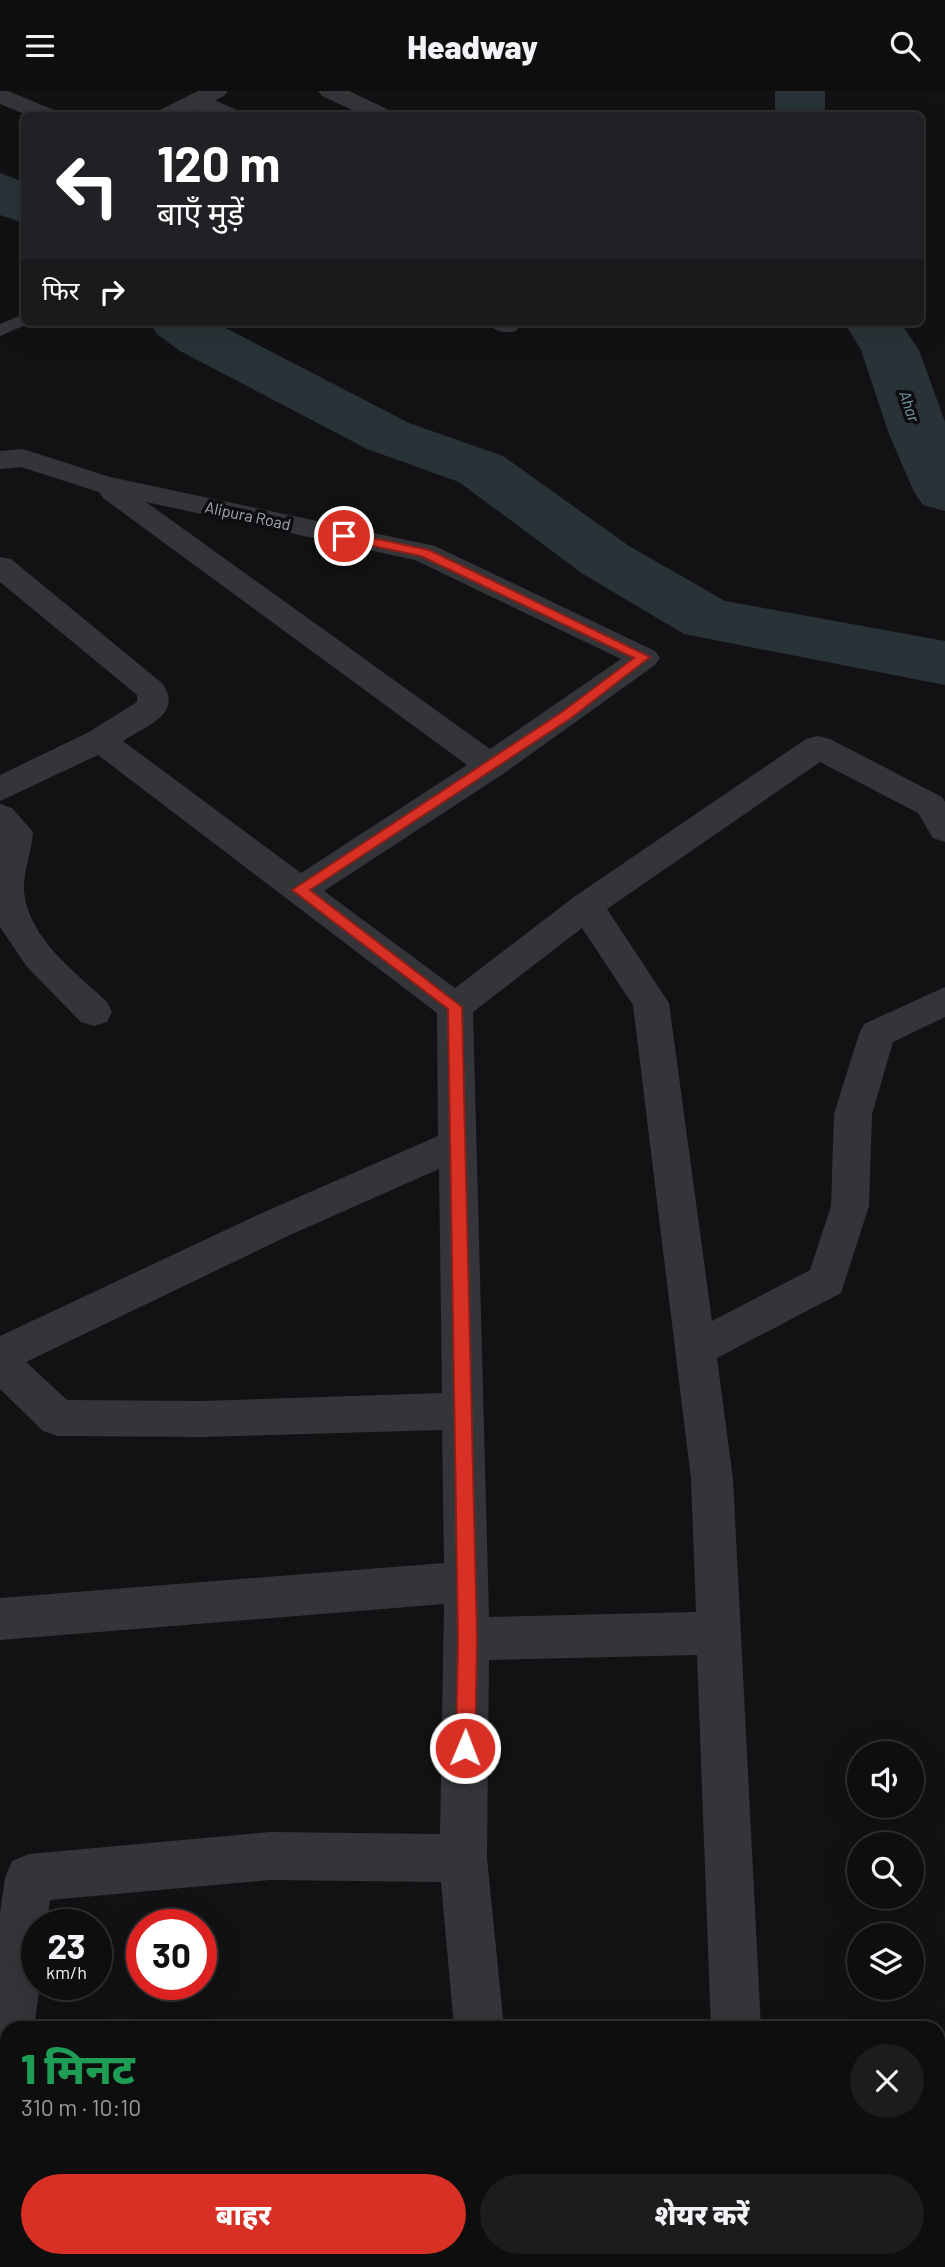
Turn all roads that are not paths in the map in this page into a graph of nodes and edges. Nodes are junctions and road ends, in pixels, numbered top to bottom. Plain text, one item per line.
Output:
1 (330, 91) edge
2 (207, 95) edge
3 (0, 96) edge
4 (39, 112) edge
5 (174, 112) edge
6 (226, 112) edge
7 (375, 112) edge
8 (21, 320) edge
9 (0, 331) edge
10 (0, 460) edge
11 (103, 484) junction
12 (0, 566) edge
13 (100, 740) junction
14 (491, 766) junction
15 (0, 789) edge
16 (0, 815) edge
17 (945, 830) edge
18 (300, 890) junction
19 (586, 906) junction
20 (945, 1001) edge
21 (455, 1007) junction
22 (94, 1012) dead end
23 (458, 1144) junction
24 (696, 1349) junction
25 (0, 1355) edge
26 (0, 1363) edge
27 (462, 1411) junction
28 (466, 1582) junction
29 (0, 1619) edge
30 (719, 1633) junction
31 (467, 1639) junction
32 (463, 1858) junction
33 (10, 2021) edge
34 (478, 2021) edge
35 (736, 2021) edge

1 - 7 street
2 - 5 street
2 - 6 street
3 - 4 street
8 - 9 lane
10 - 11 street, Alipura Road
11 - 14 street
11 - 14 street, Alipura Road
12 - 13 street
13 - 15 street
13 - 18 street
14 - 18 street
16 - 22 street
17 - 19 street
18 - 21 street
19 - 21 street
19 - 24 street
20 - 24 street
21 - 23 street
23 - 25 street
23 - 27 street
24 - 30 street
26 - 27 street
27 - 28 street
28 - 29 street
28 - 31 street
30 - 31 street
30 - 35 street
31 - 32 street
32 - 33 street
32 - 34 street

